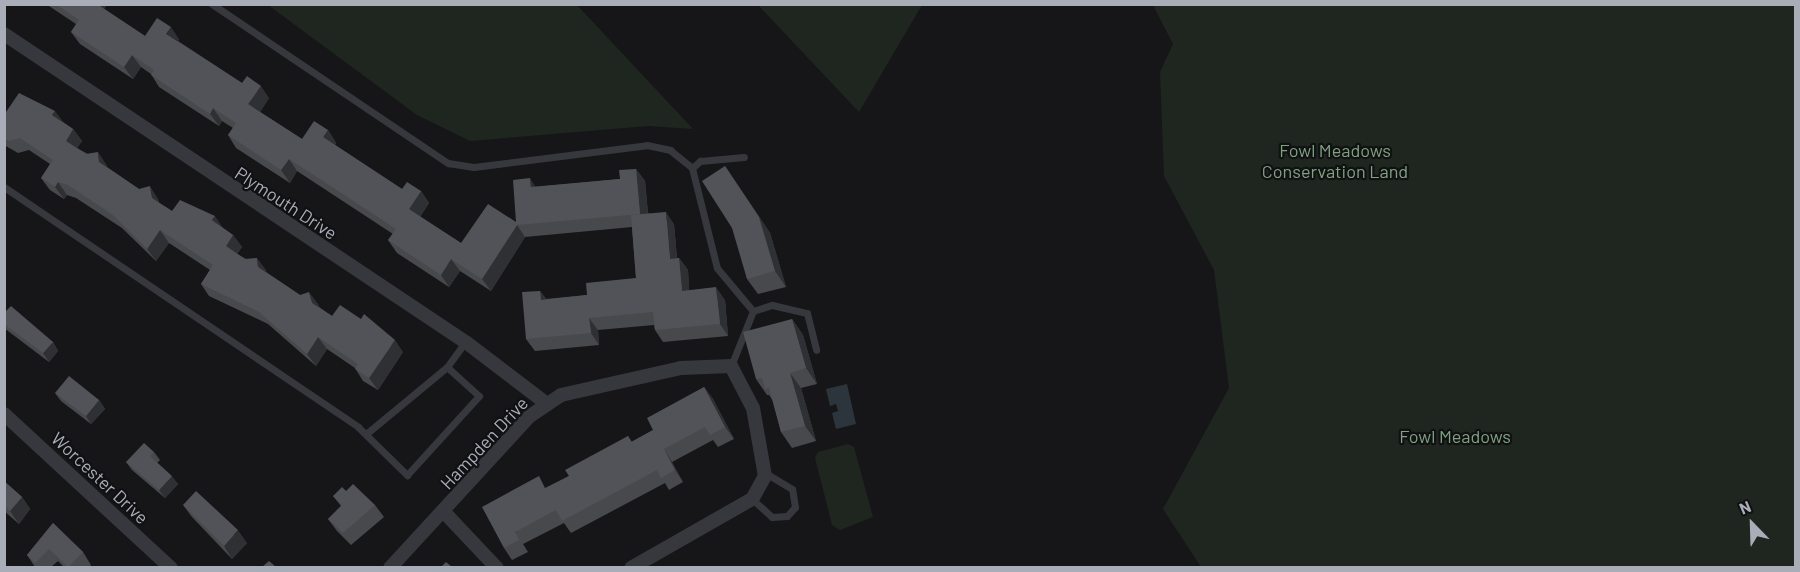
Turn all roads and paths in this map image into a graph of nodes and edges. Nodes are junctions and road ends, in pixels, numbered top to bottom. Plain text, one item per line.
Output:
1 (212, 4) edge
2 (4, 34) edge
3 (744, 157) dead end
4 (692, 168) junction
5 (4, 187) edge
6 (753, 311) junction
7 (465, 342) junction
8 (816, 350) dead end
9 (731, 366) junction
10 (447, 367) junction
11 (547, 404) junction
12 (4, 414) edge
13 (366, 434) junction
14 (765, 473) junction
15 (752, 499) junction
16 (444, 512) junction
17 (171, 567) edge
18 (390, 567) edge
19 (498, 567) edge
20 (631, 567) edge

1 - 4 lane
2 - 7 street, Plymouth Drive
3 - 4 lane
4 - 6 lane
5 - 13 lane
6 - 8 lane
6 - 9 lane
7 - 10 lane
7 - 11 street, Plymouth Drive
9 - 11 street, Hampden Drive
9 - 14 street
10 - 13 lane
10 - 13 lane
11 - 16 street, Hampden Drive
12 - 17 street, Worcester Drive
14 - 15 street
14 - 15 lane
15 - 20 street
16 - 18 street, Hampden Drive
16 - 19 street

